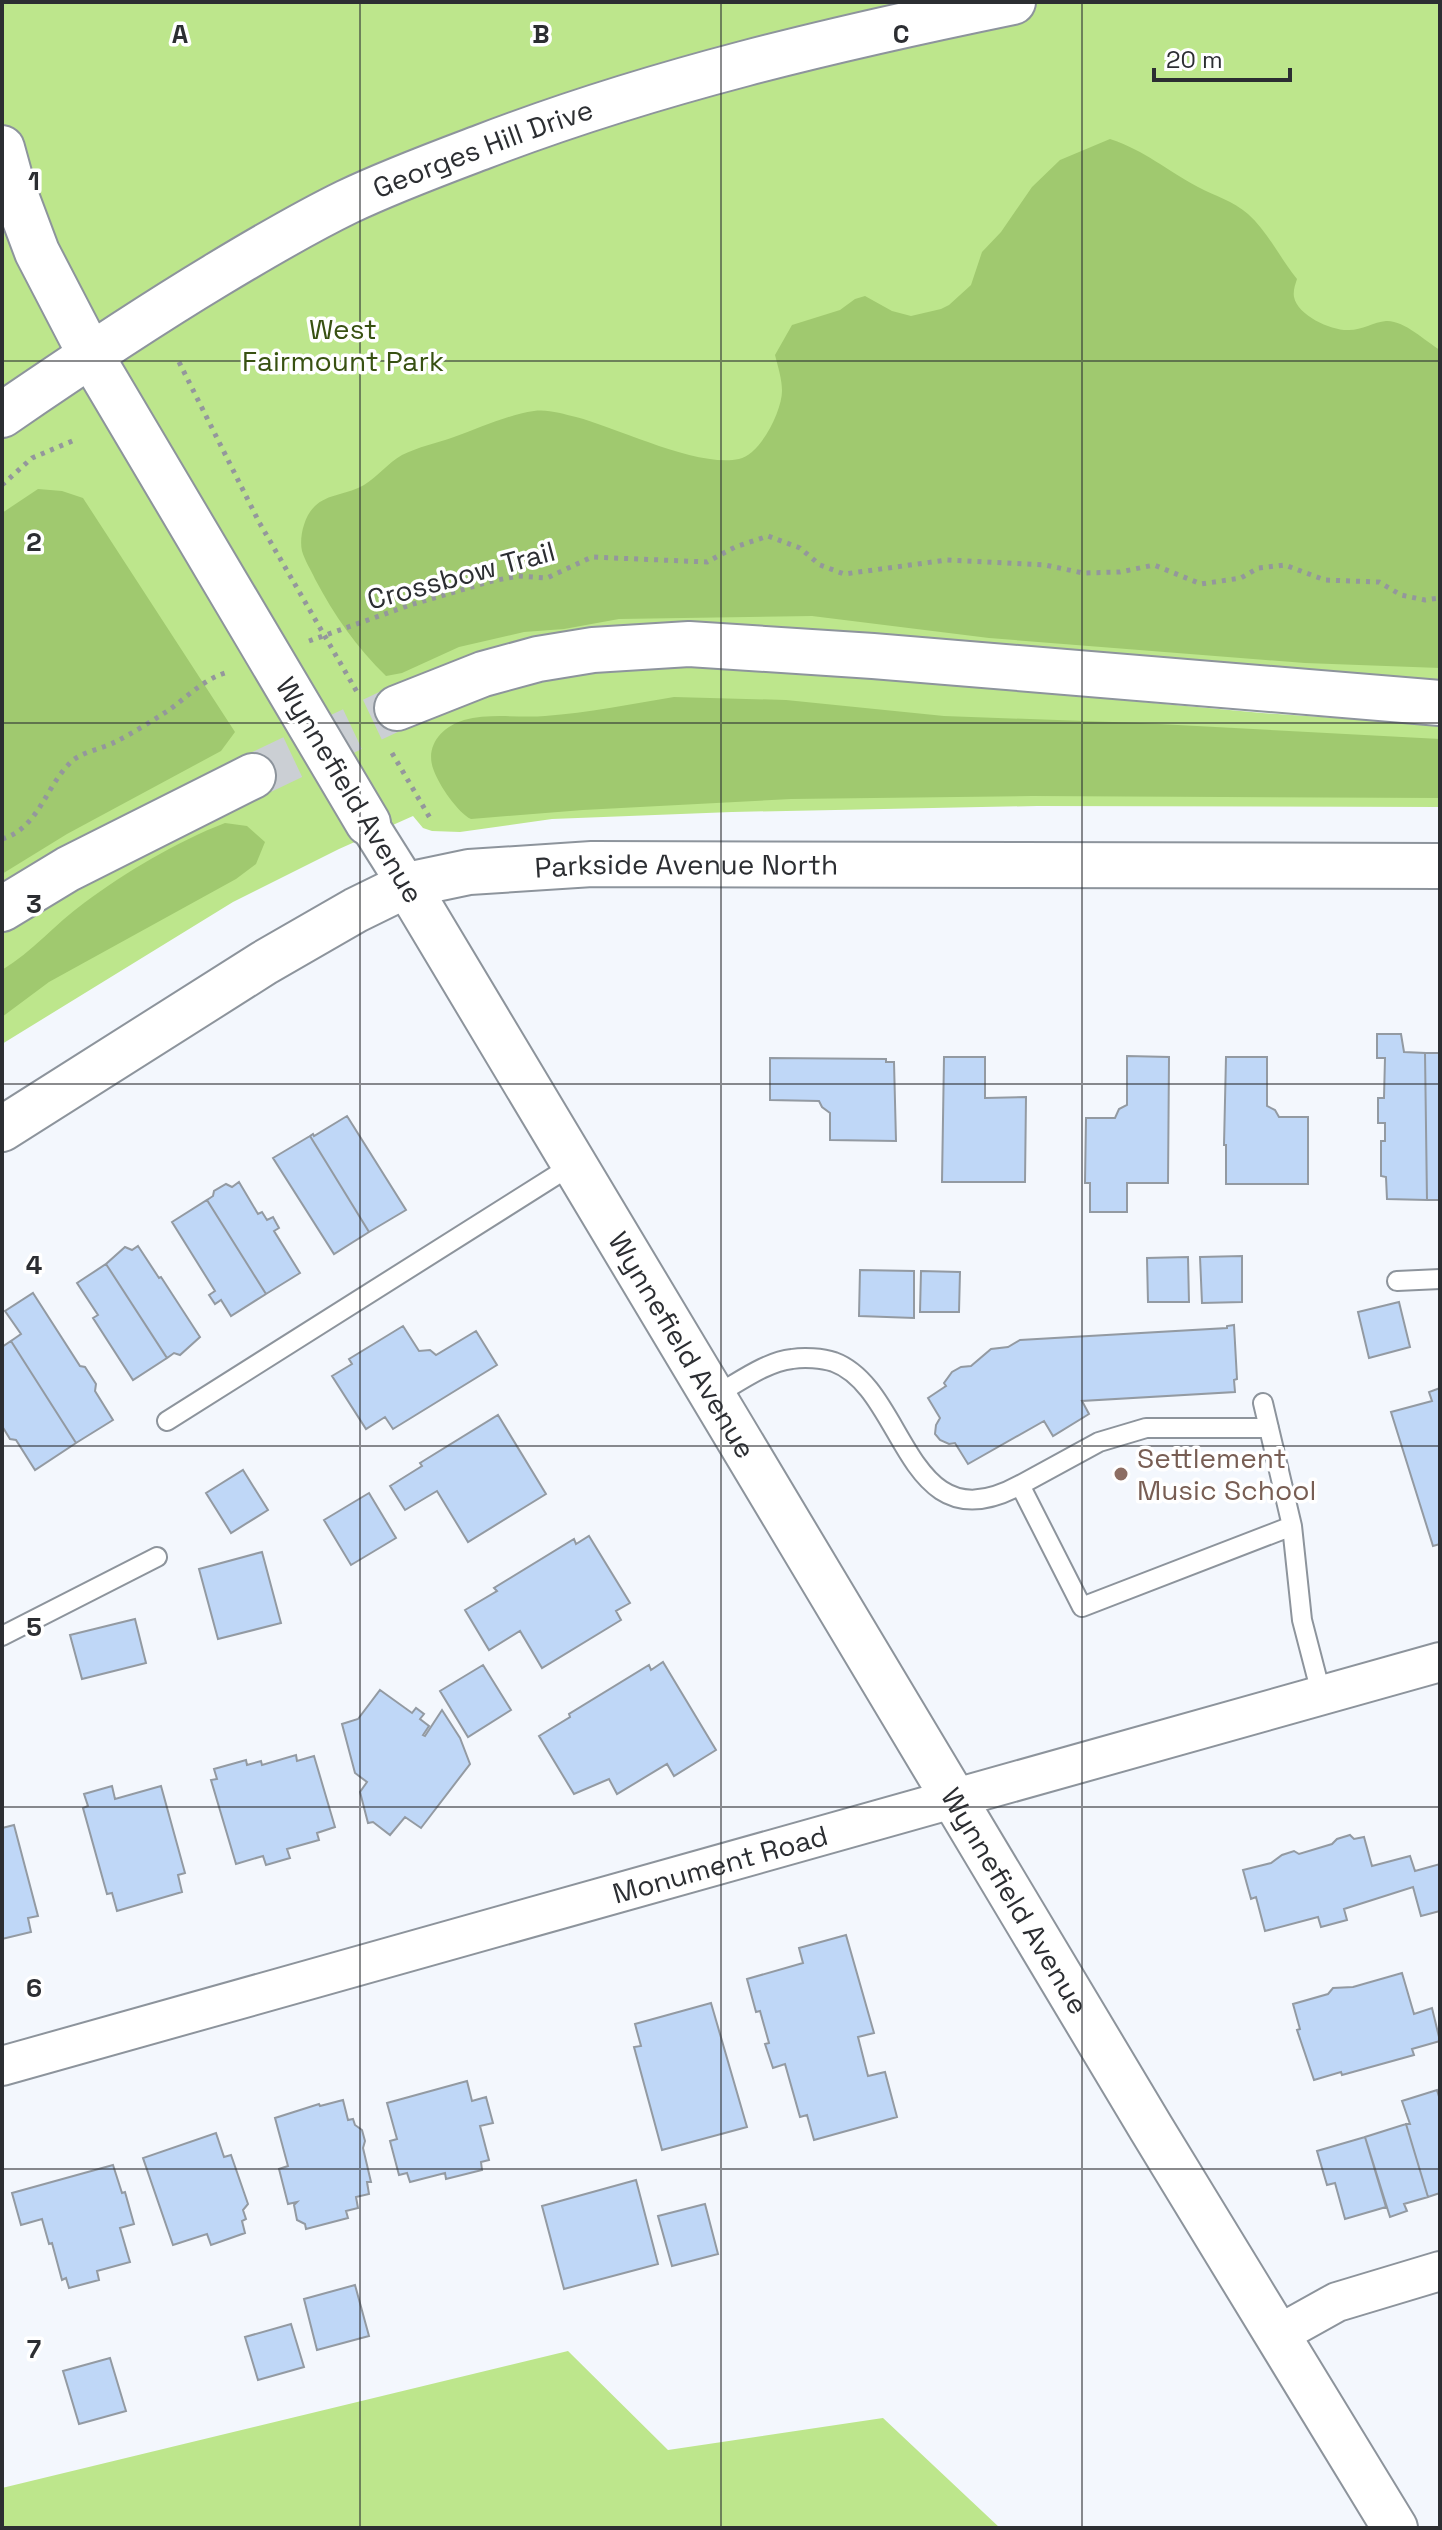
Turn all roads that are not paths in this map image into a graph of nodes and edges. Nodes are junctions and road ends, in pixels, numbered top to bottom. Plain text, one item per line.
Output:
1 (1013, 2) edge
2 (2, 148) edge
3 (90, 354) junction
4 (2, 415) edge
5 (1440, 703) edge
6 (383, 719) tunnel mouth
7 (253, 776) tunnel mouth
8 (368, 823) joint
9 (1440, 866) edge
10 (407, 885) junction
11 (2, 909) edge
12 (2, 1129) edge
13 (574, 1163) junction
14 (1440, 1279) edge
15 (1397, 1281) dead end
16 (714, 1396) junction
17 (1263, 1403) dead end
18 (167, 1421) dead end
19 (1269, 1428) junction
20 (1020, 1485) junction
21 (1292, 1526) junction
22 (157, 1557) dead end
23 (2, 1636) edge
24 (1440, 1662) edge
25 (1322, 1697) junction
26 (954, 1798) junction
27 (2, 2066) edge
28 (1440, 2271) edge
29 (1276, 2336) junction
30 (1395, 2528) edge

1 - 3 street, Georges Hill Drive
2 - 3 street, Wynnefield Avenue
3 - 4 street, Georges Hill Drive
3 - 8 street, Wynnefield Avenue
5 - 6 street
7 - 11 street
8 - 10 street, Wynnefield Avenue
9 - 10 street, Parkside Avenue North
10 - 12 street, Parkside Avenue North
10 - 13 street, Wynnefield Avenue
13 - 16 street, Wynnefield Avenue
13 - 18 lane
14 - 15 lane
16 - 20 lane
16 - 26 street, Wynnefield Avenue
17 - 19 lane
19 - 20 lane
19 - 21 lane
20 - 21 lane
21 - 25 lane
22 - 23 lane
24 - 25 street, Monument Road
25 - 26 street, Monument Road
26 - 27 street, Monument Road
26 - 29 street, Wynnefield Avenue
28 - 29 street
29 - 30 street, Wynnefield Avenue

